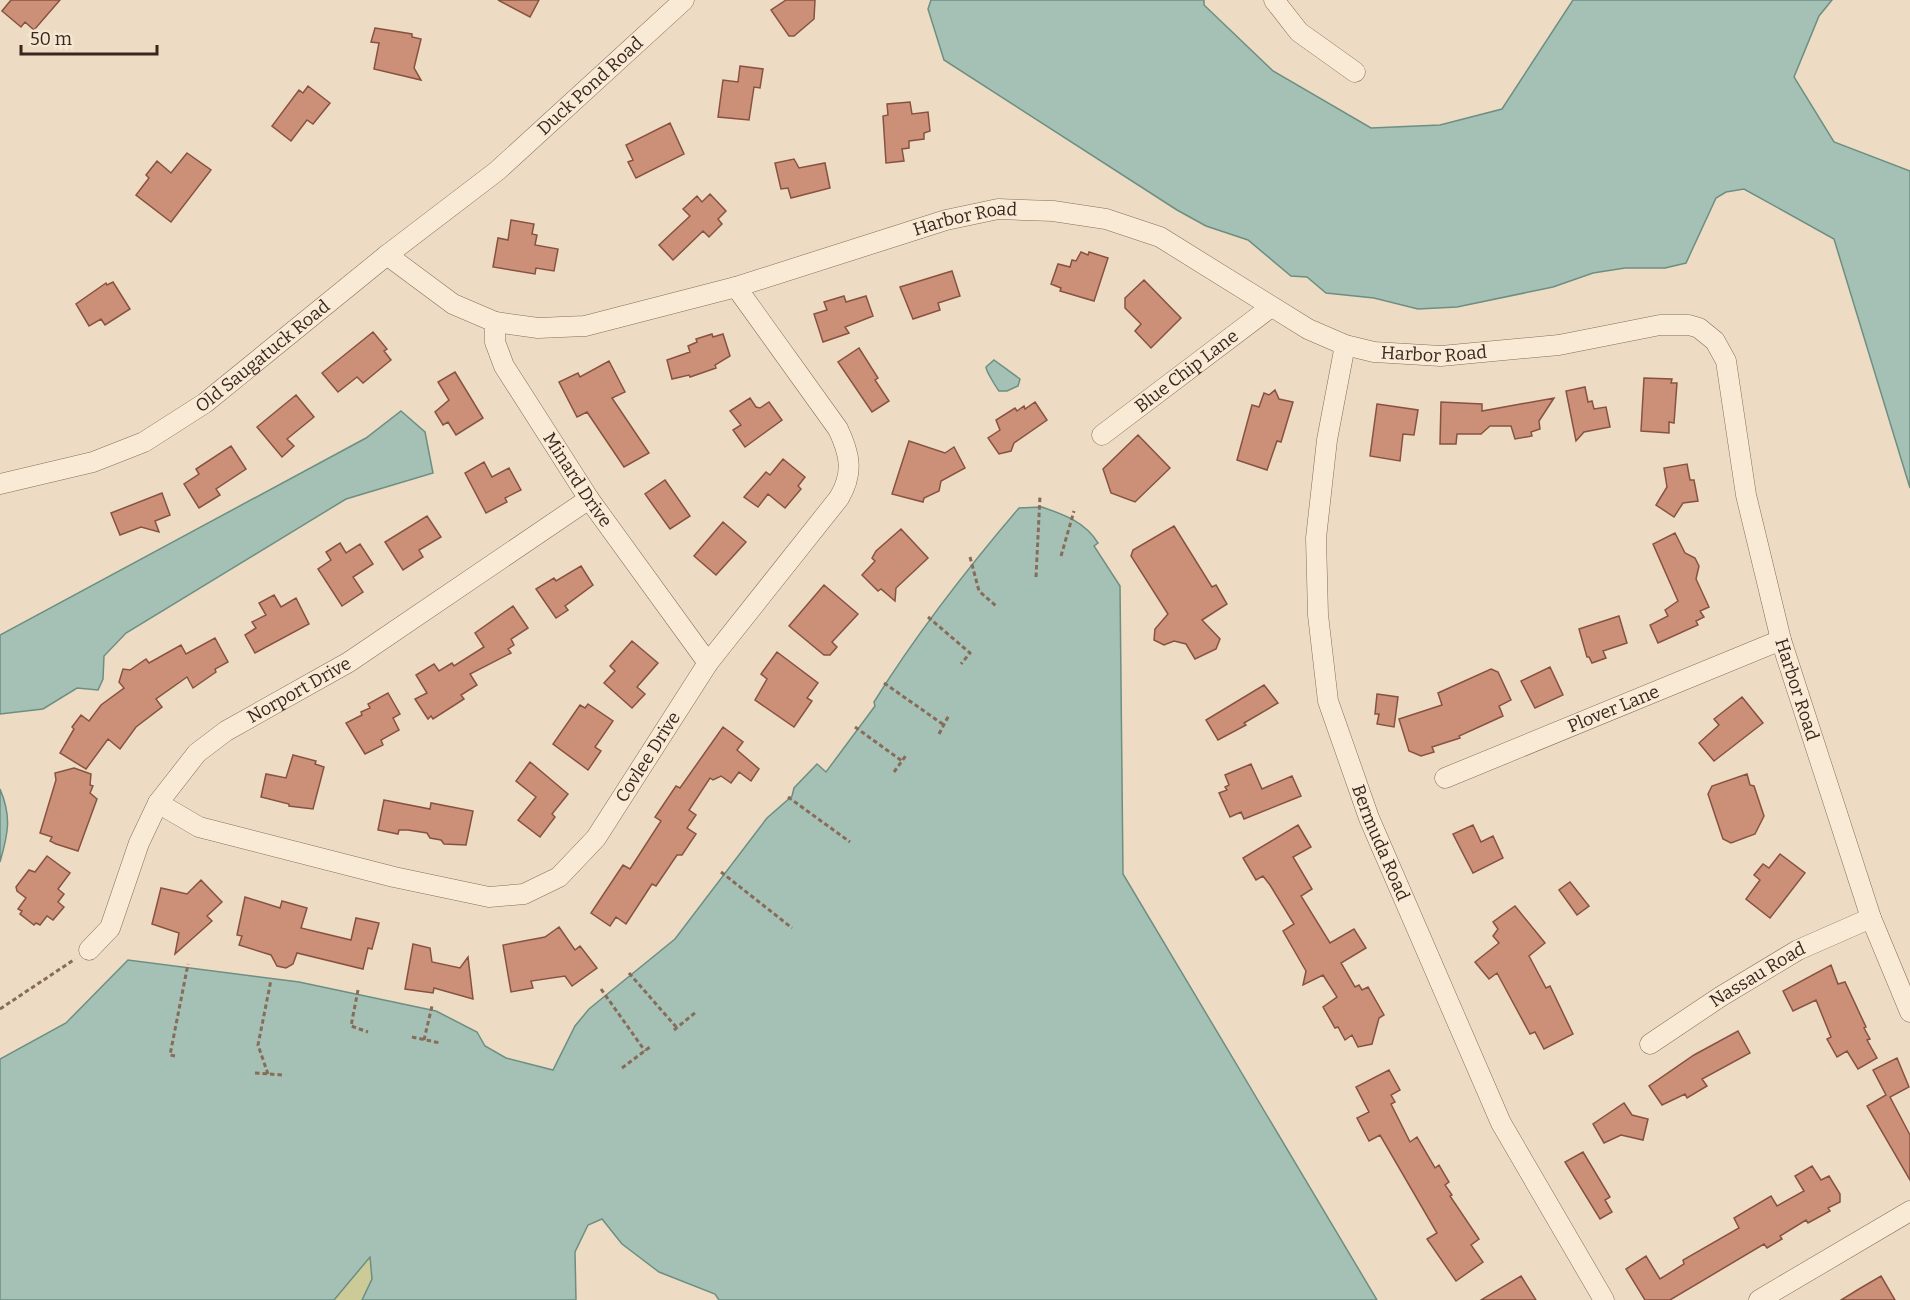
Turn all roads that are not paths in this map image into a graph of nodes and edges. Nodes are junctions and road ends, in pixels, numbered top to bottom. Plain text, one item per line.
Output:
1 (684, 0) edge
2 (1274, 0) edge
3 (1355, 72) dead end
4 (497, 171) joint
5 (387, 255) junction
6 (736, 287) junction
7 (1271, 307) junction
8 (495, 322) junction
9 (1345, 345) junction
10 (1102, 435) dead end
11 (0, 484) edge
12 (589, 499) junction
13 (1781, 640) junction
14 (708, 663) junction
15 (1445, 778) dead end
16 (158, 804) junction
17 (1871, 918) junction
18 (89, 950) road end
19 (1910, 1012) edge
20 (1650, 1044) dead end
21 (1910, 1211) edge
22 (1604, 1300) edge
23 (1759, 1300) edge

1 - 4 street, Duck Pond Road
2 - 3 street
4 - 5 street, Old Saugatuck Road
5 - 8 street
5 - 11 street, Old Saugatuck Road
6 - 7 street, Harbor Road
6 - 8 street, Harbor Road
6 - 14 street, Covlee Drive
7 - 9 street, Harbor Road
7 - 10 street, Blue Chip Lane
8 - 12 street, Minard Drive
9 - 13 street, Harbor Road
9 - 22 street, Bermuda Road
12 - 14 street, Minard Drive
12 - 16 street, Norport Drive
13 - 15 street, Plover Lane
13 - 17 street, Harbor Road
14 - 16 street, Covlee Drive
16 - 18 street, Norport Drive
17 - 19 street, Harbor Road
17 - 20 street, Nassau Road
21 - 23 street

